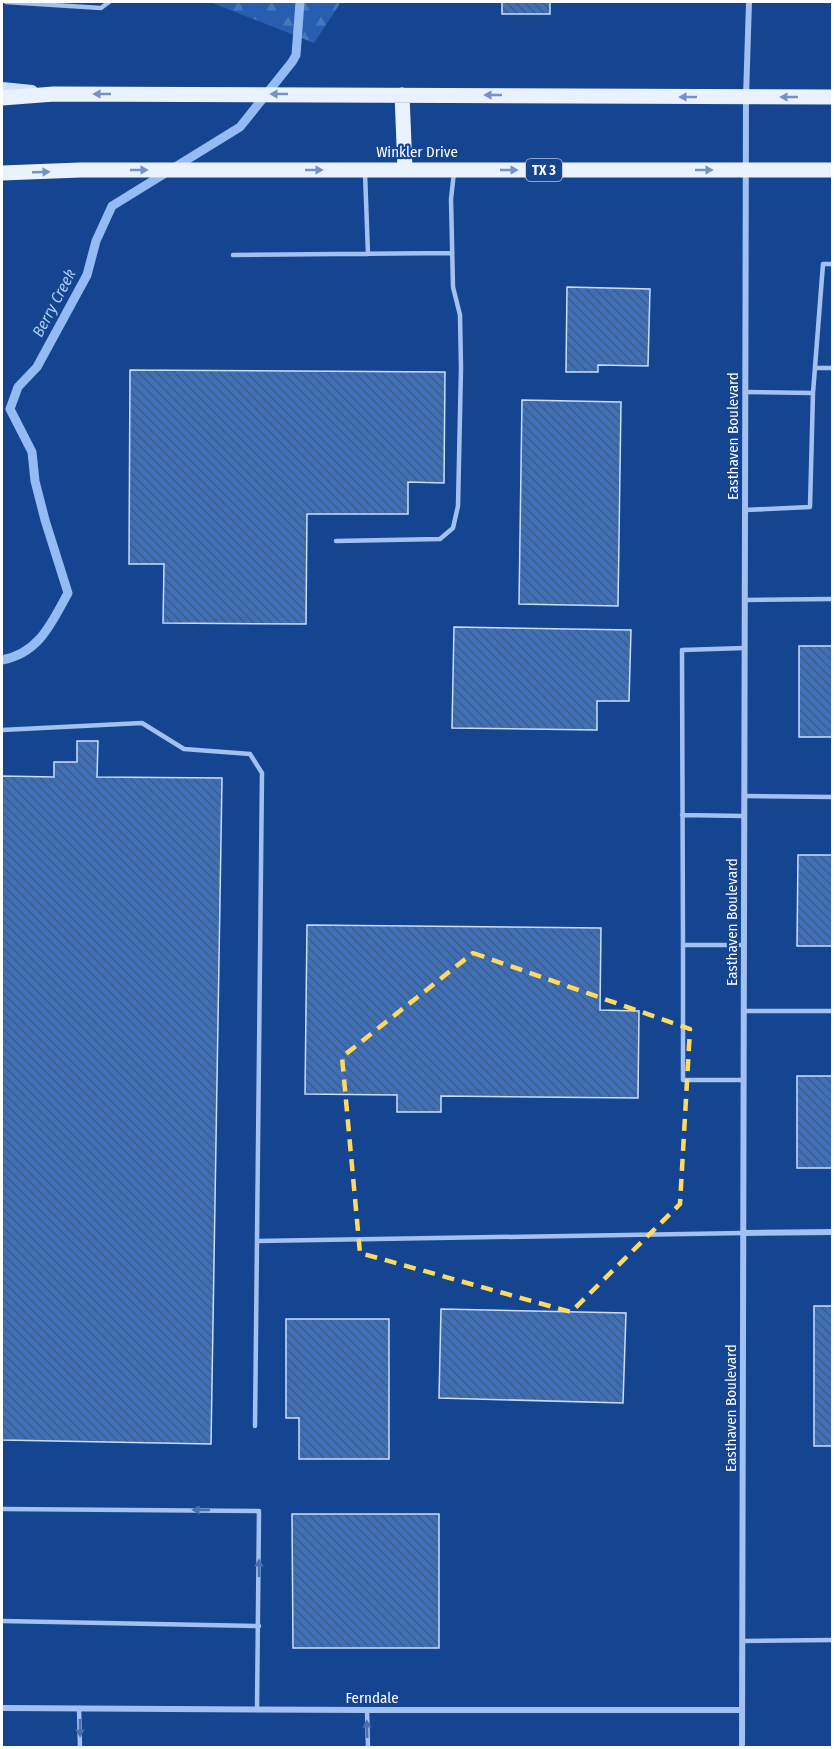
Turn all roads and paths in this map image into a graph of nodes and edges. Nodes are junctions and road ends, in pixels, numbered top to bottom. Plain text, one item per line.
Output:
1 (6, 2) edge
2 (109, 2) edge
3 (750, 2) edge
4 (2, 88) edge
5 (54, 94) junction
6 (402, 95) junction
7 (746, 97) junction
8 (832, 97) edge
9 (2, 98) edge
10 (365, 170) junction
11 (405, 170) junction
12 (454, 170) junction
13 (746, 170) junction
14 (832, 170) edge
15 (2, 173) edge
16 (453, 253) junction
17 (368, 254) junction
18 (233, 255) dead end
19 (832, 264) edge
20 (815, 368) junction
21 (832, 368) edge
22 (745, 392) junction
23 (813, 393) junction
24 (745, 510) junction
25 (336, 541) dead end
26 (832, 599) edge
27 (745, 600) junction
28 (745, 648) junction
29 (2, 730) edge
30 (745, 796) junction
31 (832, 797) edge
32 (682, 814) junction
33 (744, 816) junction
34 (683, 945) junction
35 (744, 945) junction
36 (744, 1011) junction
37 (832, 1011) edge
38 (744, 1080) junction
39 (832, 1232) edge
40 (744, 1233) junction
41 (257, 1241) junction
42 (255, 1426) dead end
43 (2, 1509) edge
44 (2, 1621) edge
45 (259, 1626) junction
46 (832, 1640) edge
47 (742, 1641) junction
48 (2, 1708) edge
49 (79, 1708) junction
50 (257, 1709) junction
51 (367, 1710) junction
52 (742, 1710) junction
53 (80, 1748) edge
54 (368, 1748) edge
55 (742, 1748) edge

1 - 2 lane
3 - 7 street, Easthaven Boulevard
4 - 5 street
6 -> 5 main road
5 - 9 main road
7 -> 6 main road
6 - 11 main road
8 -> 7 main road
7 - 13 street, Easthaven Boulevard
10 - 11 main road, Winkler Drive / TX 3
15 -> 10 main road, Winkler Drive / TX 3
10 - 17 lane
11 - 12 main road, Winkler Drive / TX 3
12 -> 13 main road, Winkler Drive / TX 3
12 - 16 lane
13 - 14 main road, Winkler Drive / TX 3
13 - 22 street, Easthaven Boulevard
16 - 17 lane
16 - 25 lane
17 - 18 lane
19 - 20 lane
20 - 21 lane
20 - 23 lane
22 - 23 lane
22 - 24 street, Easthaven Boulevard
23 - 24 lane
24 - 27 street, Easthaven Boulevard
26 - 27 lane
27 - 28 street, Easthaven Boulevard
28 - 30 street, Easthaven Boulevard
28 - 32 lane
29 - 41 lane
30 - 31 lane
30 - 33 street, Easthaven Boulevard
32 - 33 lane
32 - 34 lane
33 - 35 street, Easthaven Boulevard
34 - 35 lane
34 - 38 lane
35 - 36 street, Easthaven Boulevard
36 - 37 lane
36 - 38 street, Easthaven Boulevard
38 - 40 street, Easthaven Boulevard
39 - 40 street
40 - 41 lane
40 - 47 street, Easthaven Boulevard
41 - 42 lane
45 -> 43 lane
44 - 45 lane
45 - 50 lane
46 - 47 lane
47 - 52 street, Easthaven Boulevard
48 - 49 street, Ferndale
49 - 50 street, Ferndale
49 -> 53 lane
50 - 51 street, Ferndale
51 - 52 street, Ferndale
54 -> 51 lane
52 - 55 street, Easthaven Boulevard

